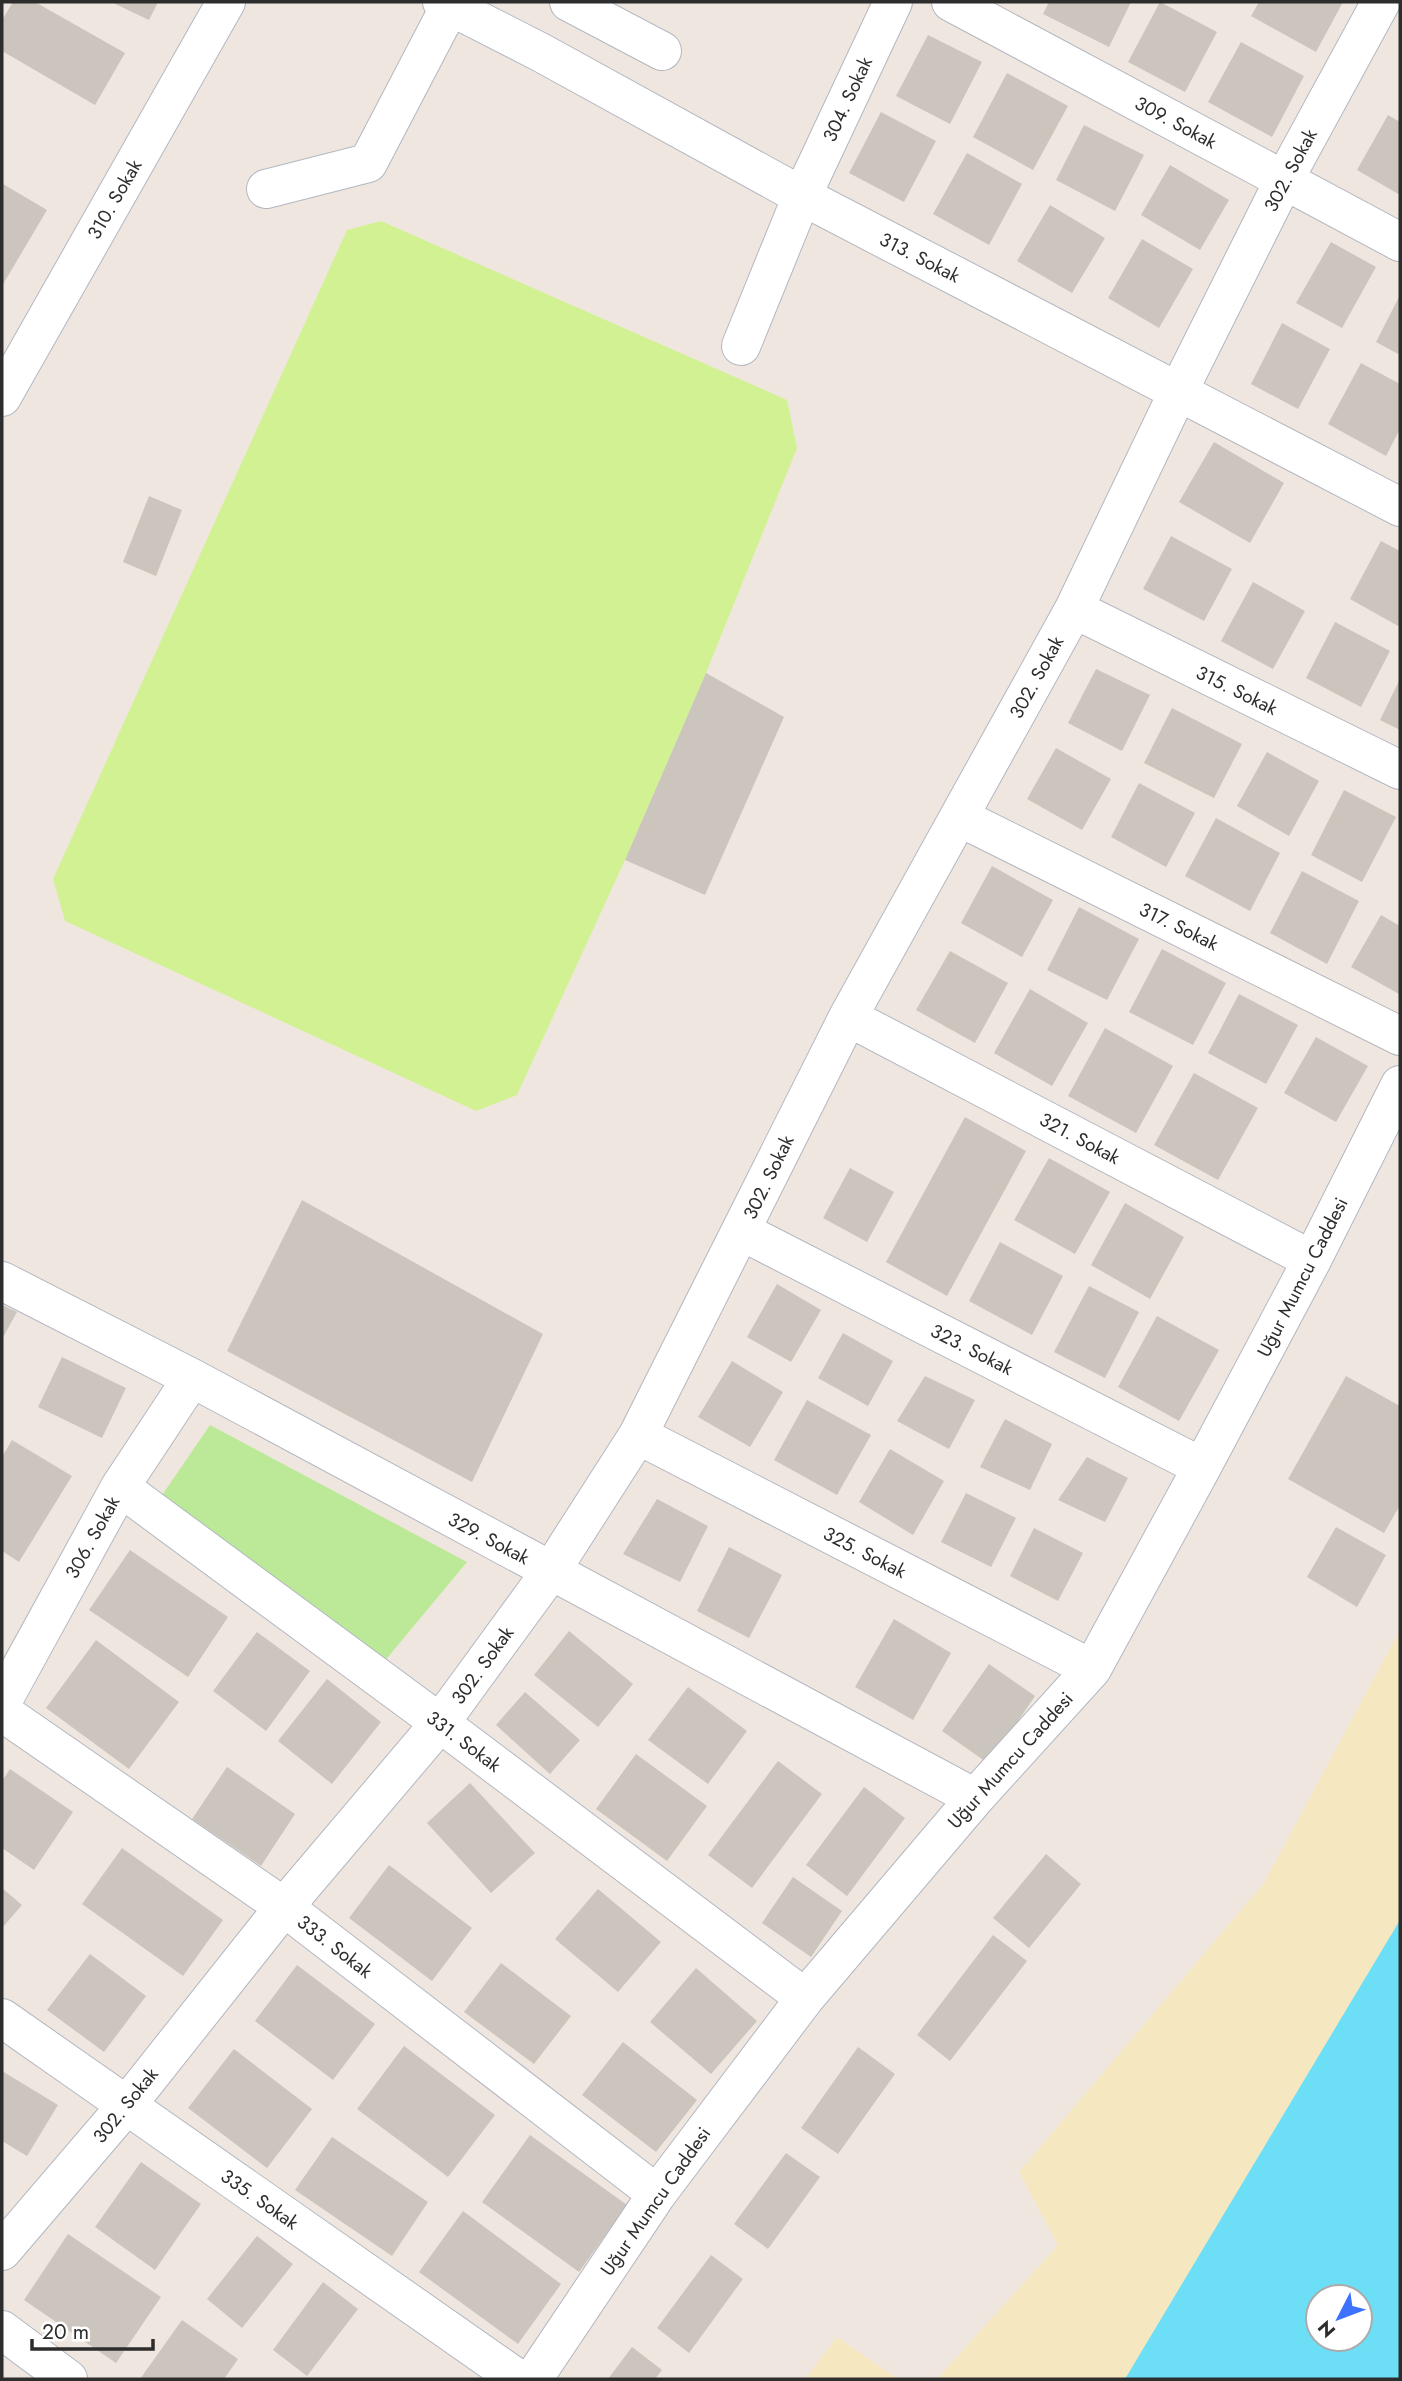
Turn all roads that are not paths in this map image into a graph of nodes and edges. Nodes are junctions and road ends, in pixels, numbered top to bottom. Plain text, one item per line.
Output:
1 (226, 2) edge
2 (563, 2) edge
3 (569, 2) edge
4 (893, 2) edge
5 (951, 2) edge
6 (1381, 2) edge
7 (446, 4) edge
8 (663, 51) dead end
9 (540, 52) junction
10 (1284, 180) junction
11 (266, 189) dead end
12 (802, 196) junction
13 (1400, 242) edge
14 (741, 346) dead end
15 (13, 350) edge
16 (1178, 392) junction
17 (2, 397) edge
18 (1400, 508) edge
19 (1074, 609) junction
20 (1400, 770) edge
21 (959, 817) junction
22 (848, 1017) junction
23 (1400, 1036) edge
24 (1400, 1085) edge
25 (741, 1231) junction
26 (1312, 1259) junction
27 (2, 1281) edge
28 (192, 1378) junction
29 (638, 1435) junction
30 (1202, 1467) junction
31 (120, 1487) junction
32 (551, 1571) junction
33 (1092, 1669) junction
34 (2, 1702) edge
35 (2, 1712) edge
36 (440, 1723) junction
37 (975, 1798) junction
38 (284, 1906) junction
39 (805, 1998) junction
40 (2, 2018) edge
41 (127, 2106) junction
42 (657, 2194) junction
43 (2, 2251) edge
44 (2, 2330) edge
45 (68, 2379) edge
46 (518, 2379) edge
47 (533, 2379) edge

1 - 15 street, 310. Sokak
2 - 9 street
3 - 8 street
4 - 12 street, 304. Sokak
5 - 10 street, 309. Sokak
6 - 10 street, 302. Sokak
7 - 9 street, 313. Sokak
7 - 11 street
9 - 12 street, 313. Sokak
10 - 13 street, 309. Sokak
10 - 16 street, 302. Sokak
12 - 14 street, 304. Sokak
12 - 16 street, 313. Sokak
15 - 17 street, 310. Sokak
16 - 18 street, 313. Sokak
16 - 19 street, 302. Sokak
19 - 20 street, 315. Sokak
19 - 21 street, 302. Sokak
21 - 22 street, 302. Sokak
21 - 23 street, 317. Sokak
22 - 25 street, 302. Sokak
22 - 26 street, 321. Sokak
24 - 26 street, Uğur Mumcu Caddesi
25 - 29 street, 302. Sokak
25 - 30 street, 323. Sokak
26 - 30 street, Uğur Mumcu Caddesi
27 - 28 street, 329. Sokak
28 - 31 street, 306. Sokak
28 - 32 street, 329. Sokak
29 - 32 street, 302. Sokak
29 - 33 street, 325. Sokak
30 - 33 street, Uğur Mumcu Caddesi
31 - 34 street, 306. Sokak
31 - 36 street, 331. Sokak
32 - 36 street, 302. Sokak
32 - 37 street, 329. Sokak
33 - 37 street, Uğur Mumcu Caddesi
35 - 38 street, 333. Sokak
36 - 38 street, 302. Sokak
36 - 39 street, 331. Sokak
37 - 39 street, Uğur Mumcu Caddesi
38 - 41 street, 302. Sokak
38 - 42 street, 333. Sokak
39 - 42 street, Uğur Mumcu Caddesi
40 - 41 street, 335. Sokak
41 - 43 street, 302. Sokak
41 - 46 street, 335. Sokak
42 - 47 street, Uğur Mumcu Caddesi
44 - 45 street

